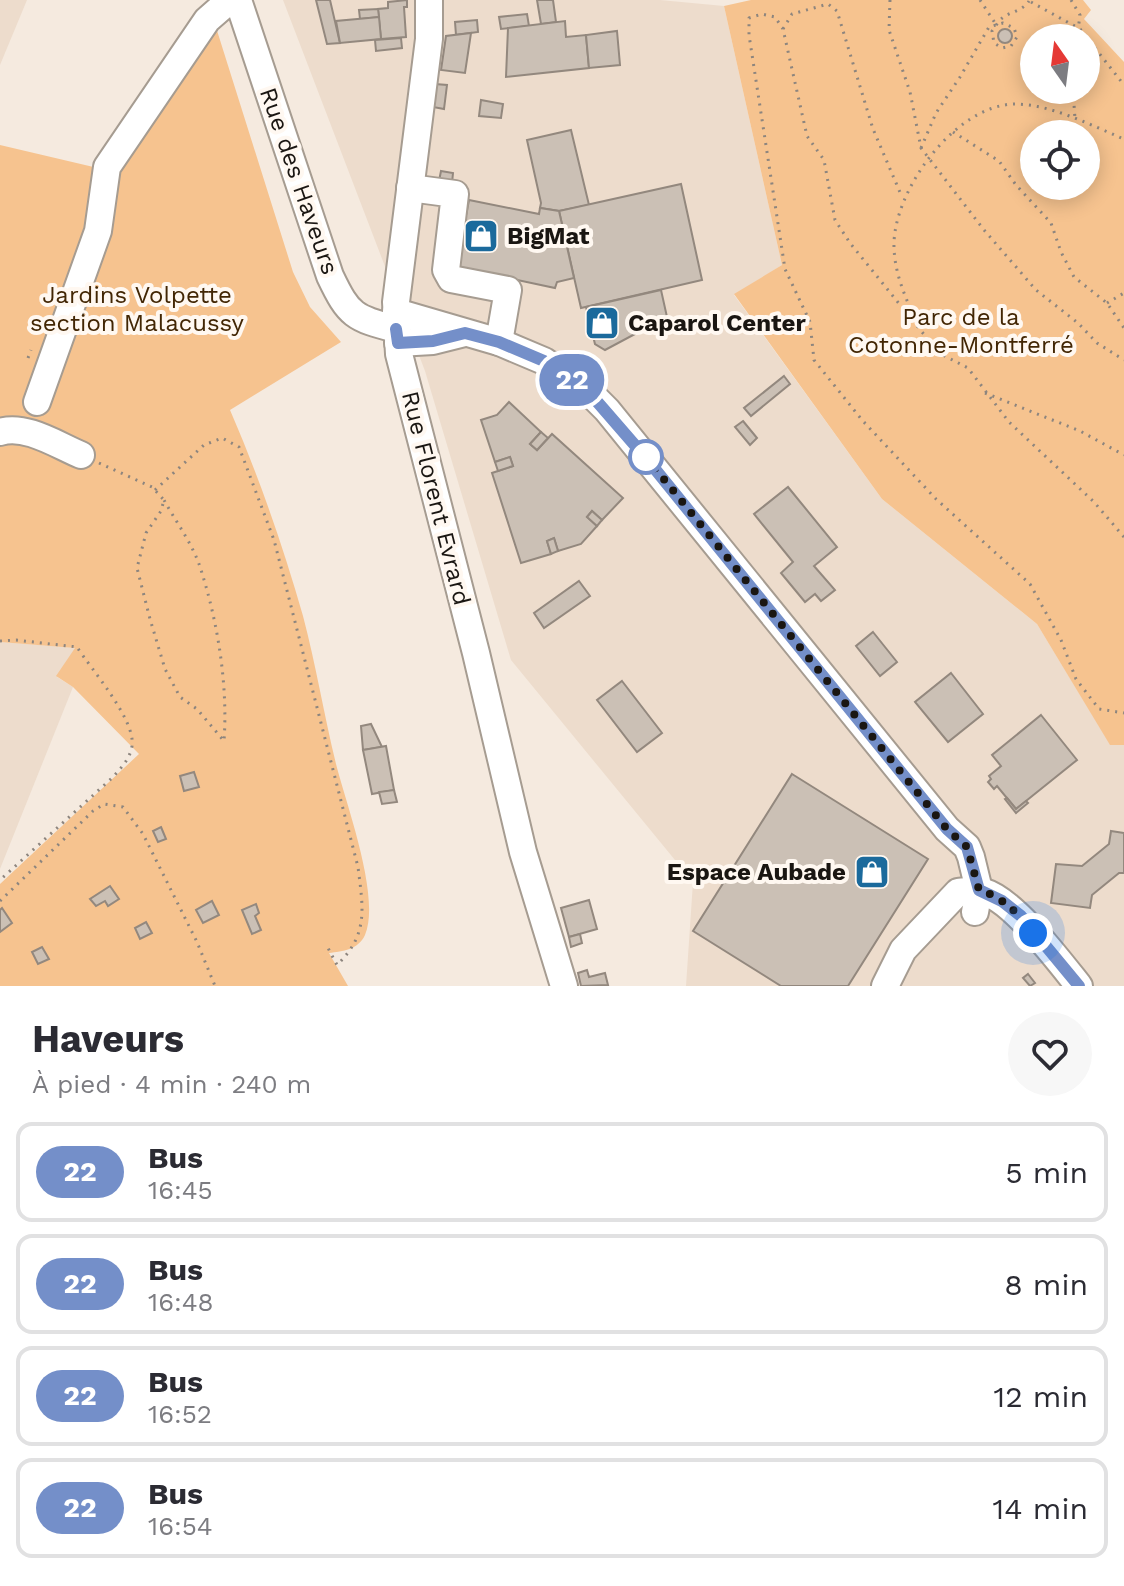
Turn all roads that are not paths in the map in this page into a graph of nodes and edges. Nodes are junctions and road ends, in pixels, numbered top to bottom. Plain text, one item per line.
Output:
1 (230, 0) edge
2 (238, 0) edge
3 (429, 0) edge
4 (410, 188) junction
5 (397, 328) junction
6 (499, 342) junction
7 (37, 402) dead end
8 (0, 432) edge
9 (81, 455) road end
10 (971, 898) junction
11 (564, 986) edge
12 (885, 986) edge
13 (1079, 986) edge

1 - 7 street
2 - 5 street, Rue des Haveurs
3 - 4 street, Rue Florent Evrard
4 - 5 street, Rue Florent Evrard
4 - 6 street
5 - 6 street, Rue des Haveurs
5 - 11 street, Rue Florent Evrard
6 - 10 street, Rue des Haveurs
8 - 9 street
10 - 12 street
10 - 13 street

